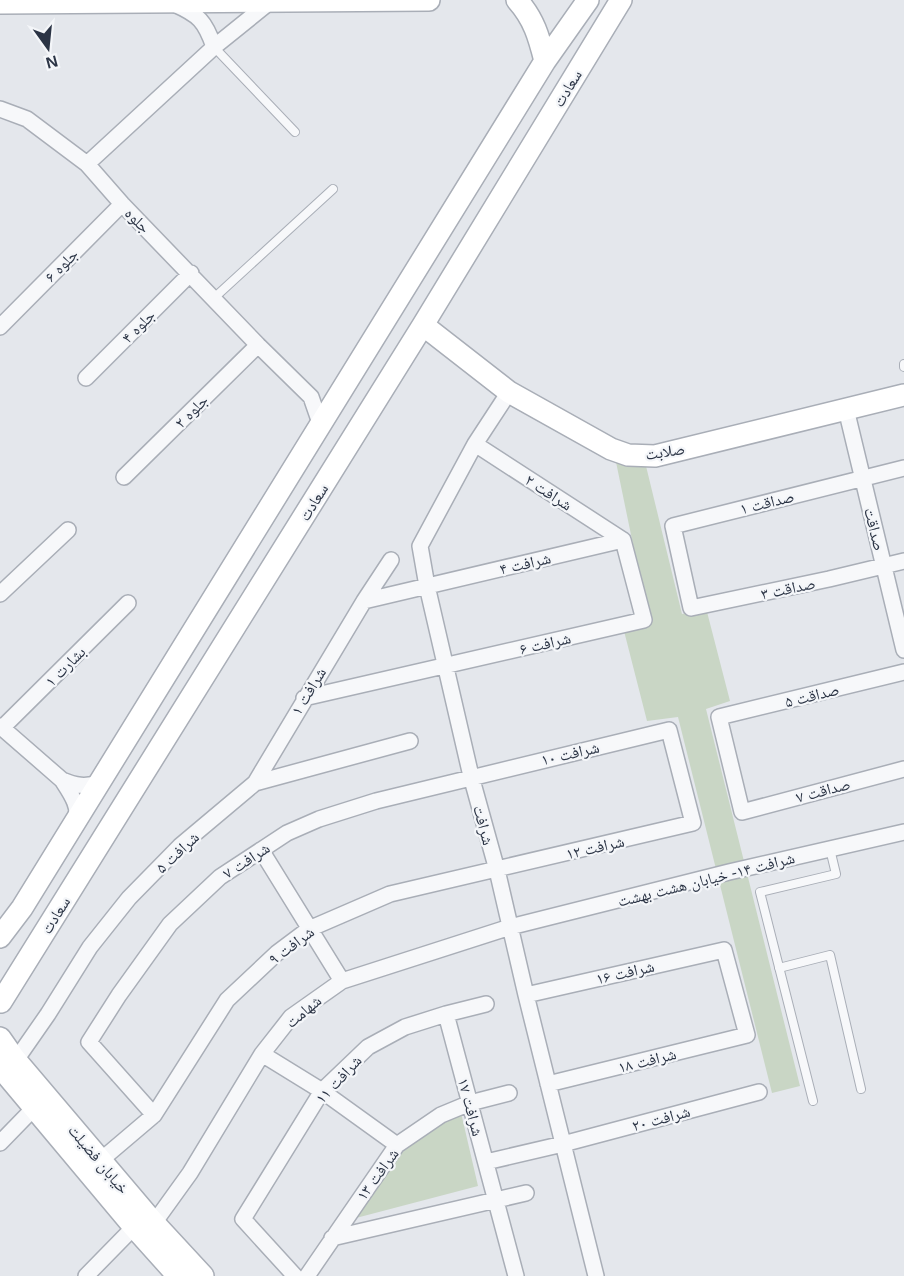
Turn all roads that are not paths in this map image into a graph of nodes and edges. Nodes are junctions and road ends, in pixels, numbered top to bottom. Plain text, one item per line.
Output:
1 (429, 0) edge
2 (517, 0) edge
3 (588, 0) edge
4 (621, 0) edge
5 (271, 1) edge
6 (170, 2) junction
7 (0, 3) edge
8 (214, 47) junction
9 (545, 61) junction
10 (0, 109) edge
11 (295, 132) dead end
12 (87, 164) junction
13 (480, 167) junction
14 (509, 183) junction
15 (333, 189) dead end
16 (122, 204) junction
17 (191, 273) junction
18 (214, 298) junction
19 (423, 325) junction
20 (0, 327) edge
21 (258, 345) junction
22 (86, 378) dead end
23 (509, 392) junction
24 (340, 393) junction
25 (904, 395) edge
26 (311, 397) junction
27 (846, 409) junction
28 (315, 434) junction
29 (475, 444) junction
30 (904, 468) edge
31 (124, 477) dead end
32 (862, 479) junction
33 (68, 530) dead end
34 (623, 540) junction
35 (391, 560) dead end
36 (904, 561) edge
37 (884, 565) junction
38 (427, 586) junction
39 (0, 594) edge
40 (364, 601) junction
41 (128, 603) dead end
42 (691, 609) joint
43 (904, 650) edge
44 (446, 666) junction
45 (904, 672) edge
46 (304, 698) junction
47 (1, 727) edge
48 (410, 741) dead end
49 (904, 769) edge
50 (471, 776) junction
51 (62, 780) junction
52 (100, 783) junction
53 (255, 783) junction
54 (742, 812) joint
55 (693, 824) joint
56 (72, 827) junction
57 (904, 832) edge
58 (830, 849) junction
59 (261, 850) junction
60 (497, 870) junction
61 (22, 908) junction
62 (0, 921) edge
63 (510, 927) junction
64 (309, 929) junction
65 (0, 937) edge
66 (26, 962) junction
67 (0, 967) edge
68 (779, 968) junction
69 (342, 981) junction
70 (0, 994) edge
71 (526, 995) junction
72 (1, 1002) edge
73 (486, 1004) dead end
74 (0, 1007) edge
75 (446, 1014) junction
76 (747, 1035) joint
77 (0, 1038) edge
78 (262, 1054) junction
79 (8, 1064) edge
80 (548, 1084) junction
81 (861, 1089) dead end
82 (322, 1091) junction
83 (759, 1092) dead end
84 (509, 1093) dead end
85 (813, 1101) dead end
86 (470, 1103) junction
87 (34, 1108) junction
88 (153, 1115) junction
89 (0, 1143) edge
90 (563, 1144) junction
91 (397, 1145) junction
92 (101, 1160) junction
93 (486, 1162) junction
94 (526, 1193) dead end
95 (495, 1200) junction
96 (144, 1225) junction
97 (332, 1238) junction
98 (174, 1274) edge
99 (86, 1276) edge
100 (203, 1276) edge
101 (295, 1276) edge
102 (307, 1276) edge
103 (516, 1276) edge
104 (596, 1276) edge

1 - 5 street
2 - 9 street
3 - 9 street, سعادت
4 - 14 street, سعادت
5 - 6 street
5 - 8 street
6 - 7 street
6 - 8 street
8 - 11 lane
8 - 12 street
9 - 13 street, سعادت
10 - 12 street, جلوه
12 - 16 street, جلوه
13 - 14 street
13 - 24 street, سعادت
14 - 19 street, سعادت
15 - 18 lane
16 - 17 street, جلوه
16 - 20 street, جلوه ۶
17 - 18 street, جلوه
17 - 22 street, جلوه ۴
18 - 21 street, جلوه
19 - 23 street, صلابت
19 - 66 street, سعادت
21 - 26 street, جلوه
21 - 31 street, جلوه ۲
23 - 27 street, صلابت
23 - 29 street, شرافت
24 - 26 street
24 - 28 street, سعادت
25 - 27 street, صلابت
26 - 28 street
27 - 32 street, صداقت
28 - 52 street, سعادت
29 - 34 street, شرافت ۲
29 - 38 street, شرافت
30 - 32 street, صداقت ۱
32 - 37 street, صداقت
32 - 42 street, صداقت ۱
33 - 39 street
34 - 38 street, شرافت ۴
34 - 44 street, شرافت ۶
35 - 40 street, شرافت ۱
36 - 37 street, صداقت ۳
37 - 42 street, صداقت ۳
37 - 43 street, صداقت
38 - 40 street
38 - 44 street, شرافت
40 - 46 street, شرافت ۱
41 - 47 street, بشارت ۱
44 - 46 street, شرافت ۶
44 - 50 street, شرافت
45 - 54 street, صداقت ۵
46 - 53 street, شرافت ۱
47 - 51 street
48 - 53 street, شرافت ۵
49 - 54 street, صداقت ۷
50 - 55 street, شرافت ۱۰
50 - 59 street, شرافت ۷
50 - 60 street, شرافت
51 - 52 street
51 - 56 street
52 - 56 street, سعادت
53 - 79 street, شرافت ۵
55 - 60 street, شرافت ۱۲
56 - 61 street, سعادت
57 - 58 street, شرافت ۱۴- خیابان هشت بهشت
58 - 63 street, شرافت ۱۴- خیابان هشت بهشت
58 - 68 lane
59 - 64 street
59 - 88 street, شرافت ۷
60 - 63 street, شرافت
60 - 64 street, شرافت ۹
61 - 62 street
61 - 65 street, سعادت
63 - 69 street, شهامت
63 - 71 street, شرافت
64 - 69 street
64 - 88 street, شرافت ۹
66 - 67 street
66 - 72 street, سعادت
68 - 81 lane
68 - 85 lane
69 - 78 street, شهامت
70 - 72 street
71 - 76 street, شرافت ۱۶
71 - 80 street, شرافت
72 - 74 street
73 - 75 street, شرافت ۱۱
75 - 82 street, شرافت ۱۱
75 - 86 street, شرافت ۱۷
76 - 80 street, شرافت ۱۸
77 - 79 street, خیابان فضیلت
78 - 82 street
78 - 96 street, شهامت
79 - 87 street, خیابان فضیلت
79 - 92 street, خیابان فضیلت
80 - 90 street, شرافت
82 - 91 street
82 - 101 street, شرافت ۱۱
83 - 90 street, شرافت ۲۰
84 - 86 street, شرافت ۱۳
86 - 91 street, شرافت ۱۳
86 - 93 street, شرافت ۱۷
87 - 89 street
87 - 96 street, خیابان فضیلت
88 - 92 street, شرافت ۹
90 - 93 street, شرافت ۲۰
90 - 104 street, شرافت
91 - 97 street, شرافت ۱۳
92 - 96 street, خیابان فضیلت
93 - 95 street, شرافت ۱۷
94 - 95 street
95 - 97 street
95 - 103 street, شرافت ۱۷
96 - 98 street, خیابان فضیلت
96 - 99 street, شهامت
96 - 100 street, خیابان فضیلت
97 - 102 street, شرافت ۱۳

